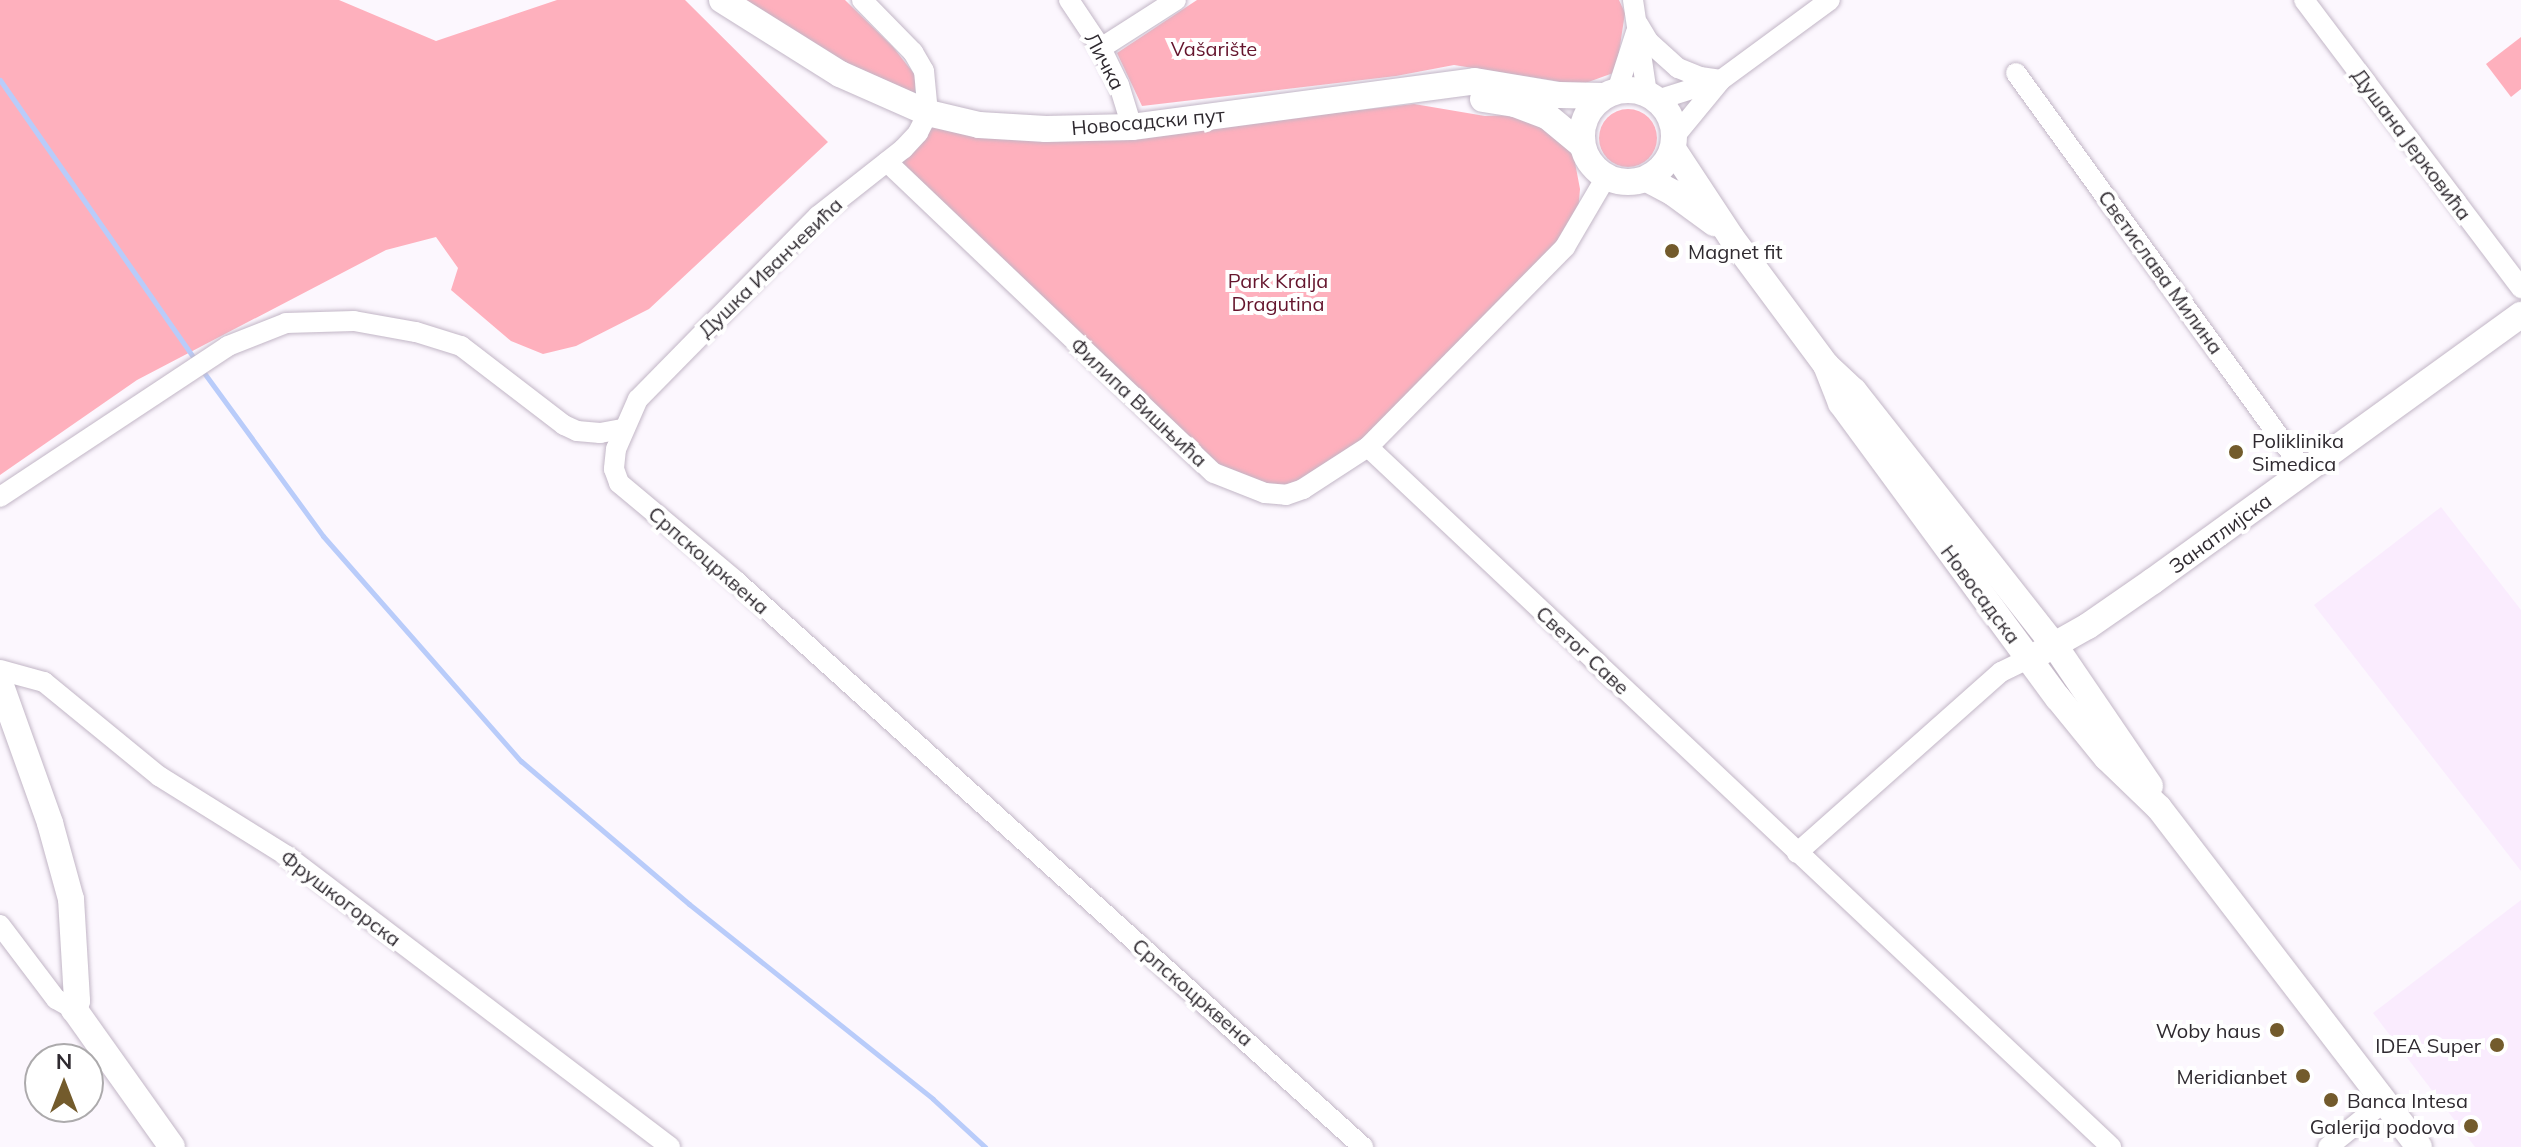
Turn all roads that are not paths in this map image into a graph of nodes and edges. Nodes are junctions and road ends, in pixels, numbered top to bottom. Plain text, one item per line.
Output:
1 (722, 0) edge
2 (862, 0) edge
3 (1069, 0) edge
4 (1176, 0) edge
5 (1633, 0) edge
6 (1830, 0) edge
7 (2304, 0) edge
8 (1638, 24) junction
9 (1101, 48) junction
10 (2016, 73) dead end
11 (1721, 80) junction
12 (1412, 91) junction
13 (1611, 94) junction
14 (1652, 97) junction
15 (928, 113) junction
16 (1132, 127) junction
17 (1674, 142) junction
18 (1582, 145) junction
19 (887, 162) junction
20 (1606, 177) junction
21 (1647, 179) junction
22 (1731, 237) junction
23 (2521, 288) edge
24 (2521, 315) edge
25 (1826, 365) junction
26 (622, 429) junction
27 (1368, 447) junction
28 (2305, 472) junction
29 (0, 497) edge
30 (2055, 646) junction
31 (2030, 658) junction
32 (0, 670) edge
33 (0, 683) edge
34 (2159, 808) junction
35 (1797, 853) junction
36 (0, 925) edge
37 (74, 1009) junction
38 (2385, 1101) junction
39 (172, 1147) edge
40 (670, 1147) edge
41 (1363, 1147) edge
42 (2111, 1147) edge
43 (2328, 1147) edge
44 (2419, 1147) edge

1 - 15 main road, Новосадски пут
2 - 15 street
3 - 9 street, Личка
4 - 9 street
5 - 8 street
6 - 11 street
7 - 23 street, Душана Јерковића
8 - 11 street
8 - 13 street
8 - 14 street
9 - 16 street, Личка
10 - 28 street, Светислава Милина
11 - 14 street
11 - 17 street
12 - 13 main road, Новосадски пут
12 - 16 main road, Новосадски пут
12 - 18 main road, Новосадски пут
13 - 14 main road, Новосадски пут
13 - 18 main road
14 - 17 main road
15 - 16 main road, Новосадски пут
15 - 19 street, Душка Иванчевића
17 - 21 main road
17 - 22 main road, Новосадска
18 - 20 main road, Новосадски пут
19 - 26 street, Душка Иванчевића
19 - 27 street, Филипа Вишњића
20 - 21 main road
20 - 27 street, Филипа Вишњића
21 - 22 main road, Новосадска
22 - 25 main road, Новосадска
24 - 28 main road, Занатлијска
25 - 30 main road, Новосадска
25 - 31 main road, Новосадска
26 - 29 street
26 - 41 street, Српскоцрквена
27 - 35 street, Светог Саве
28 - 30 main road, Занатлијска
30 - 31 main road, Занатлијска
30 - 34 main road, Новосадска
31 - 34 main road, Новосадска
31 - 35 street
32 - 40 street, Фрушкогорска
33 - 37 main road
34 - 38 main road, Новосадска
35 - 42 street, Светог Саве
36 - 37 street
37 - 39 main road
38 - 43 street
38 - 44 main road, Новосадска

